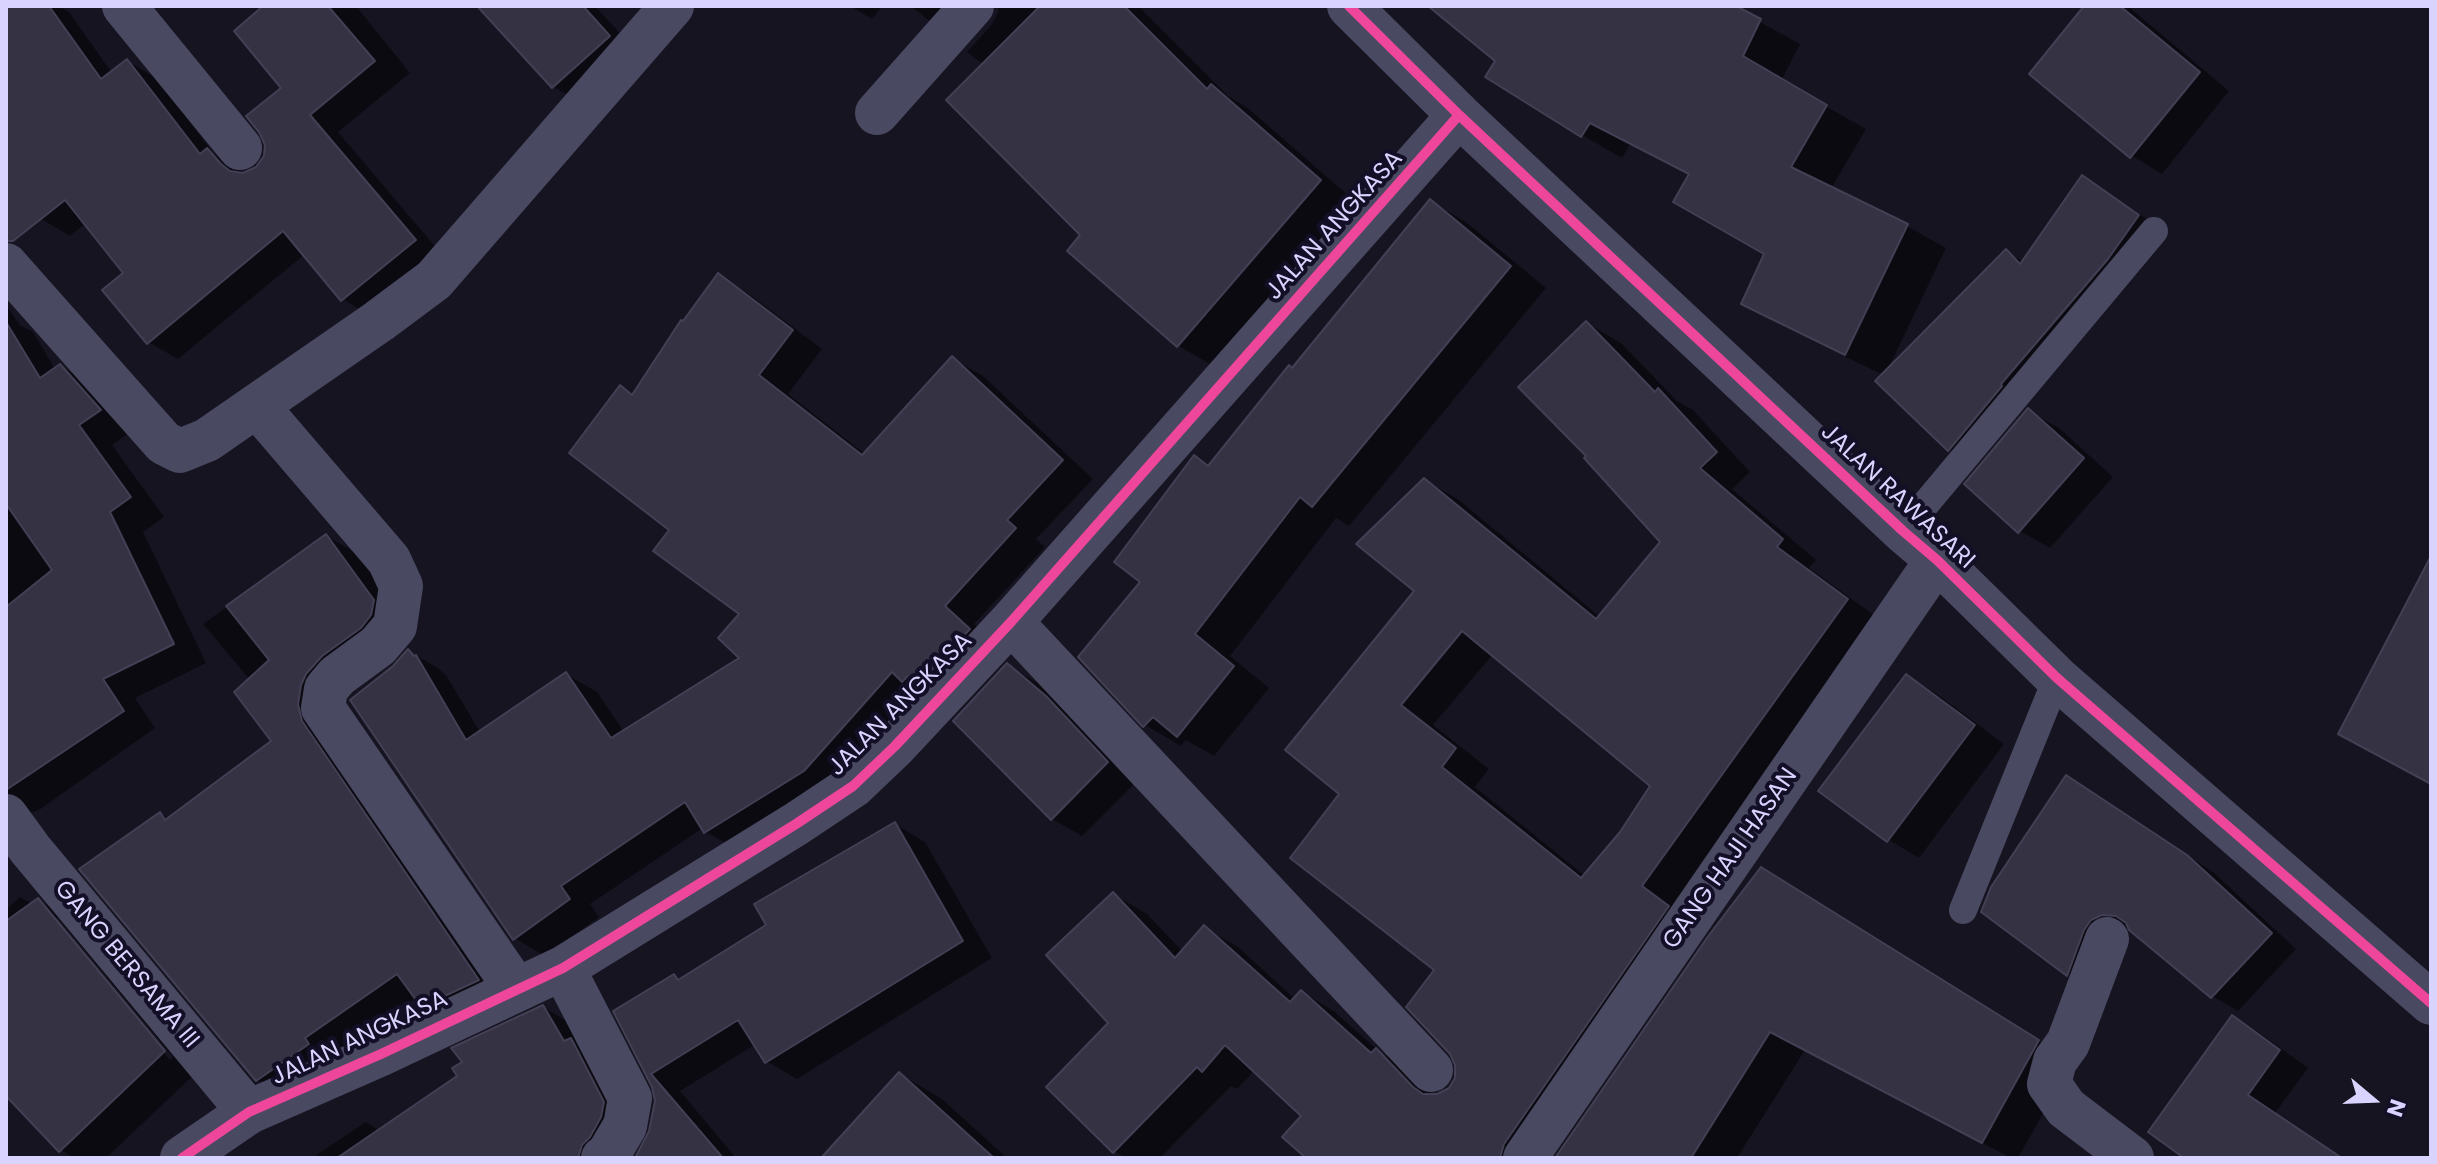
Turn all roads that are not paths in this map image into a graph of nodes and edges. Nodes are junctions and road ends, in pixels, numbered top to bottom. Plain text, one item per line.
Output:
1 (124, 6) edge
2 (972, 6) edge
3 (1349, 6) edge
4 (652, 14) edge
5 (877, 113) dead end
6 (1459, 115) junction
7 (240, 148) dead end
8 (2154, 231) dead end
9 (6, 265) edge
10 (257, 406) junction
11 (1903, 531) junction
12 (1937, 560) junction
13 (1011, 622) junction
14 (2057, 678) junction
15 (14, 844) edge
16 (1963, 910) dead end
17 (2107, 939) dead end
18 (563, 968) junction
19 (516, 989) junction
20 (2431, 1003) edge
21 (1431, 1070) dead end
22 (249, 1112) junction
23 (182, 1158) edge
24 (603, 1158) edge
25 (1525, 1158) edge
26 (2132, 1158) edge

1 - 7 street
2 - 5 street
3 - 6 street, JALAN RAWASARI
4 - 10 street
6 - 11 street, JALAN RAWASARI
6 - 13 street, JALAN ANGKASA
8 - 11 lane
9 - 10 street
10 - 19 street
11 - 12 street, JALAN RAWASARI
12 - 14 street, JALAN RAWASARI
12 - 25 street, GANG HAJI HASAN
13 - 18 street, JALAN ANGKASA
13 - 21 street
14 - 16 lane
14 - 20 street, JALAN RAWASARI
15 - 22 street, GANG BERSAMA III
17 - 26 street
18 - 19 street, JALAN ANGKASA
18 - 24 street
19 - 22 street, JALAN ANGKASA
22 - 23 street, JALAN ANGKASA

